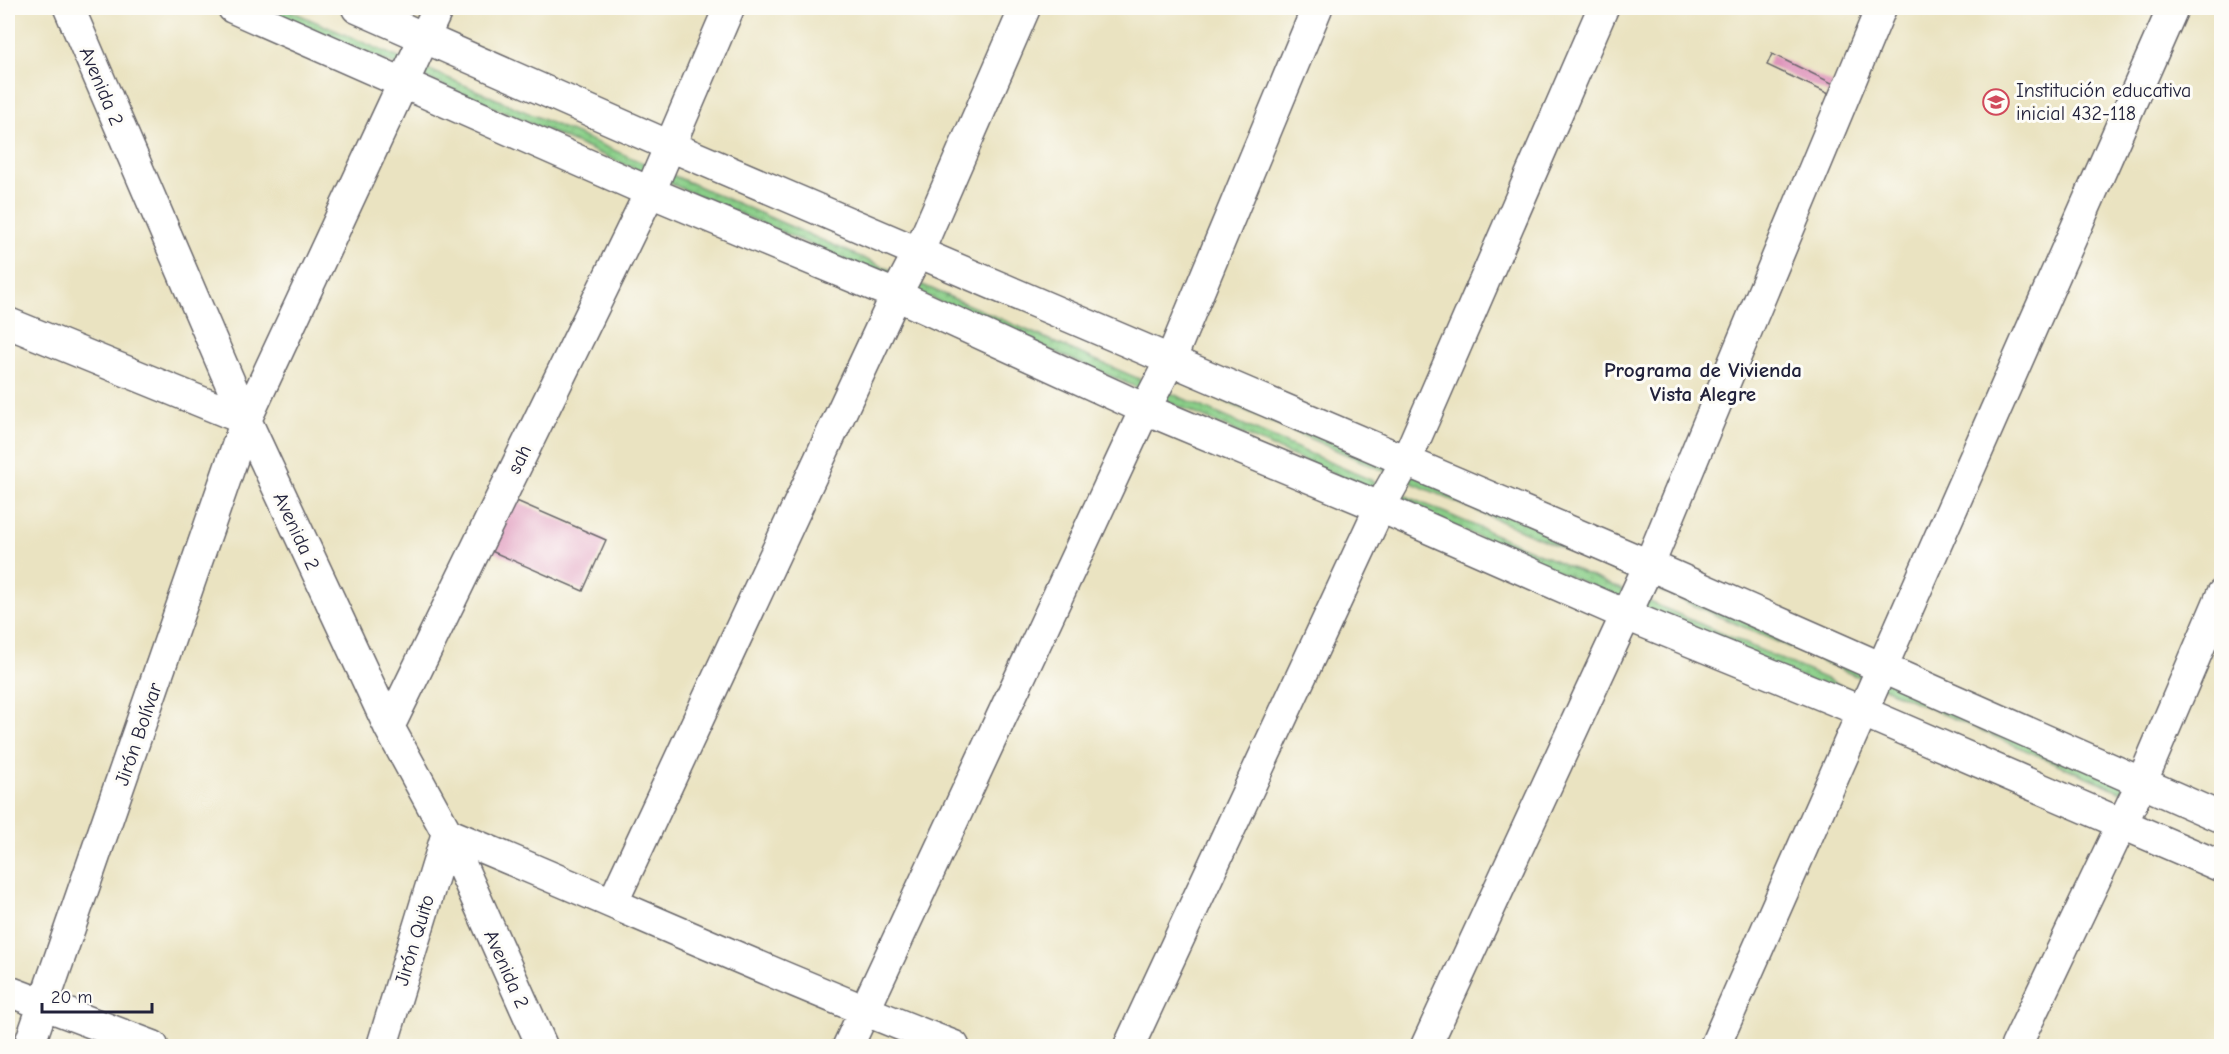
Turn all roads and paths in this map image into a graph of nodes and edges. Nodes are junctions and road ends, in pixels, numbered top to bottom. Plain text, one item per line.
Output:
1 (69, 8) edge
2 (232, 8) edge
3 (357, 8) edge
4 (438, 8) edge
5 (729, 8) edge
6 (1025, 8) edge
7 (1317, 8) edge
8 (1603, 8) edge
9 (1881, 8) edge
10 (2173, 8) edge
11 (425, 37) junction
12 (402, 83) junction
13 (670, 146) junction
14 (650, 192) junction
15 (919, 251) junction
16 (896, 295) junction
17 (8, 323) edge
18 (1171, 359) junction
19 (1145, 409) junction
20 (246, 420) junction
21 (1406, 461) junction
22 (1380, 507) junction
23 (1649, 565) junction
24 (2222, 594) edge
25 (1626, 615) junction
26 (1879, 669) junction
27 (1861, 711) junction
28 (389, 727) junction
29 (2141, 784) junction
30 (2222, 818) edge
31 (2120, 825) junction
32 (447, 833) junction
33 (2222, 867) edge
34 (613, 902) junction
35 (8, 992) edge
36 (44, 1006) junction
37 (862, 1011) junction
38 (29, 1047) edge
39 (153, 1047) edge
40 (382, 1047) edge
41 (542, 1047) edge
42 (848, 1047) edge
43 (954, 1047) edge
44 (1129, 1047) edge
45 (1426, 1047) edge
46 (1715, 1047) edge
47 (2016, 1047) edge

1 - 20 street, Avenida 2
2 - 12 street
3 - 11 street
4 - 11 street, Jirón Bolívar
5 - 13 street, sah
6 - 15 street
7 - 18 street
8 - 21 street
9 - 23 street
10 - 26 street
11 - 12 street, Jirón Bolívar
11 - 13 street
12 - 14 street
12 - 20 street, Jirón Bolívar
13 - 14 street, sah
13 - 15 street
14 - 16 street
14 - 28 street, sah
15 - 16 street
15 - 18 street
16 - 19 street
16 - 34 street
17 - 20 street
18 - 19 street
18 - 21 street
19 - 22 street
19 - 37 street
20 - 28 street, Avenida 2
20 - 36 street, Jirón Bolívar
21 - 22 street
21 - 23 street
22 - 25 street
22 - 44 street
23 - 25 street
23 - 26 street
24 - 29 street
25 - 27 street
25 - 45 street
26 - 27 street
26 - 29 street
27 - 31 street
27 - 46 street
28 - 32 street, Avenida 2
29 - 30 street
29 - 31 street
31 - 33 street
31 - 47 street
32 - 34 street
32 - 40 street, Jirón Quito
32 - 41 street, Avenida 2
34 - 37 street
35 - 36 street
36 - 38 street, Jirón Bolívar
36 - 39 street
37 - 42 street
37 - 43 street

